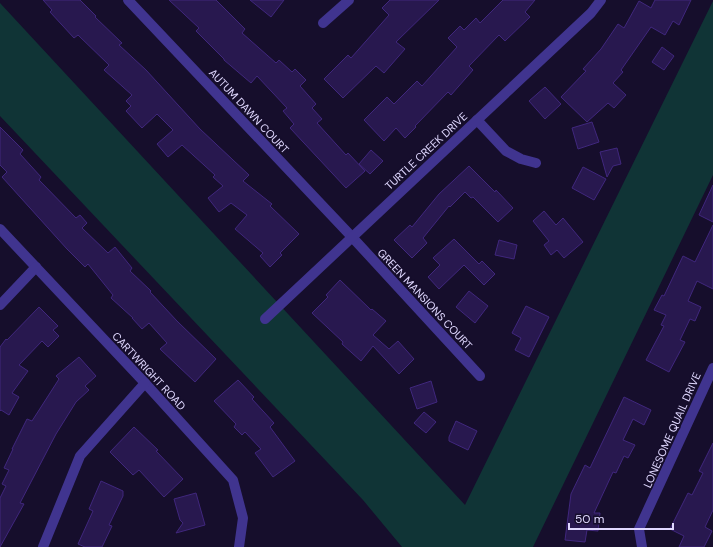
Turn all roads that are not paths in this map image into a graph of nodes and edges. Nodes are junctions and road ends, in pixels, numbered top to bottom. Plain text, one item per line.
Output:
1 (128, 0) edge
2 (349, 0) edge
3 (601, 0) edge
4 (324, 23) dead end
5 (477, 120) junction
6 (536, 163) dead end
7 (0, 229) edge
8 (352, 238) junction
9 (36, 268) junction
10 (0, 305) edge
11 (265, 319) dead end
12 (713, 368) edge
13 (480, 376) dead end
14 (145, 384) junction
15 (43, 547) edge
16 (239, 547) edge
17 (642, 547) edge

1 - 8 street, AUTUM DAWN COURT
2 - 4 street
3 - 5 street, TURTLE CREEK DRIVE
5 - 6 street
5 - 8 street, TURTLE CREEK DRIVE
7 - 9 street, CARTWRIGHT ROAD
8 - 11 street, TURTLE CREEK DRIVE
8 - 13 street, GREEN MANSIONS COURT
9 - 10 street
9 - 14 street, CARTWRIGHT ROAD
12 - 17 street, LONESOME QUAIL DRIVE
14 - 15 street
14 - 16 street, CARTWRIGHT ROAD

